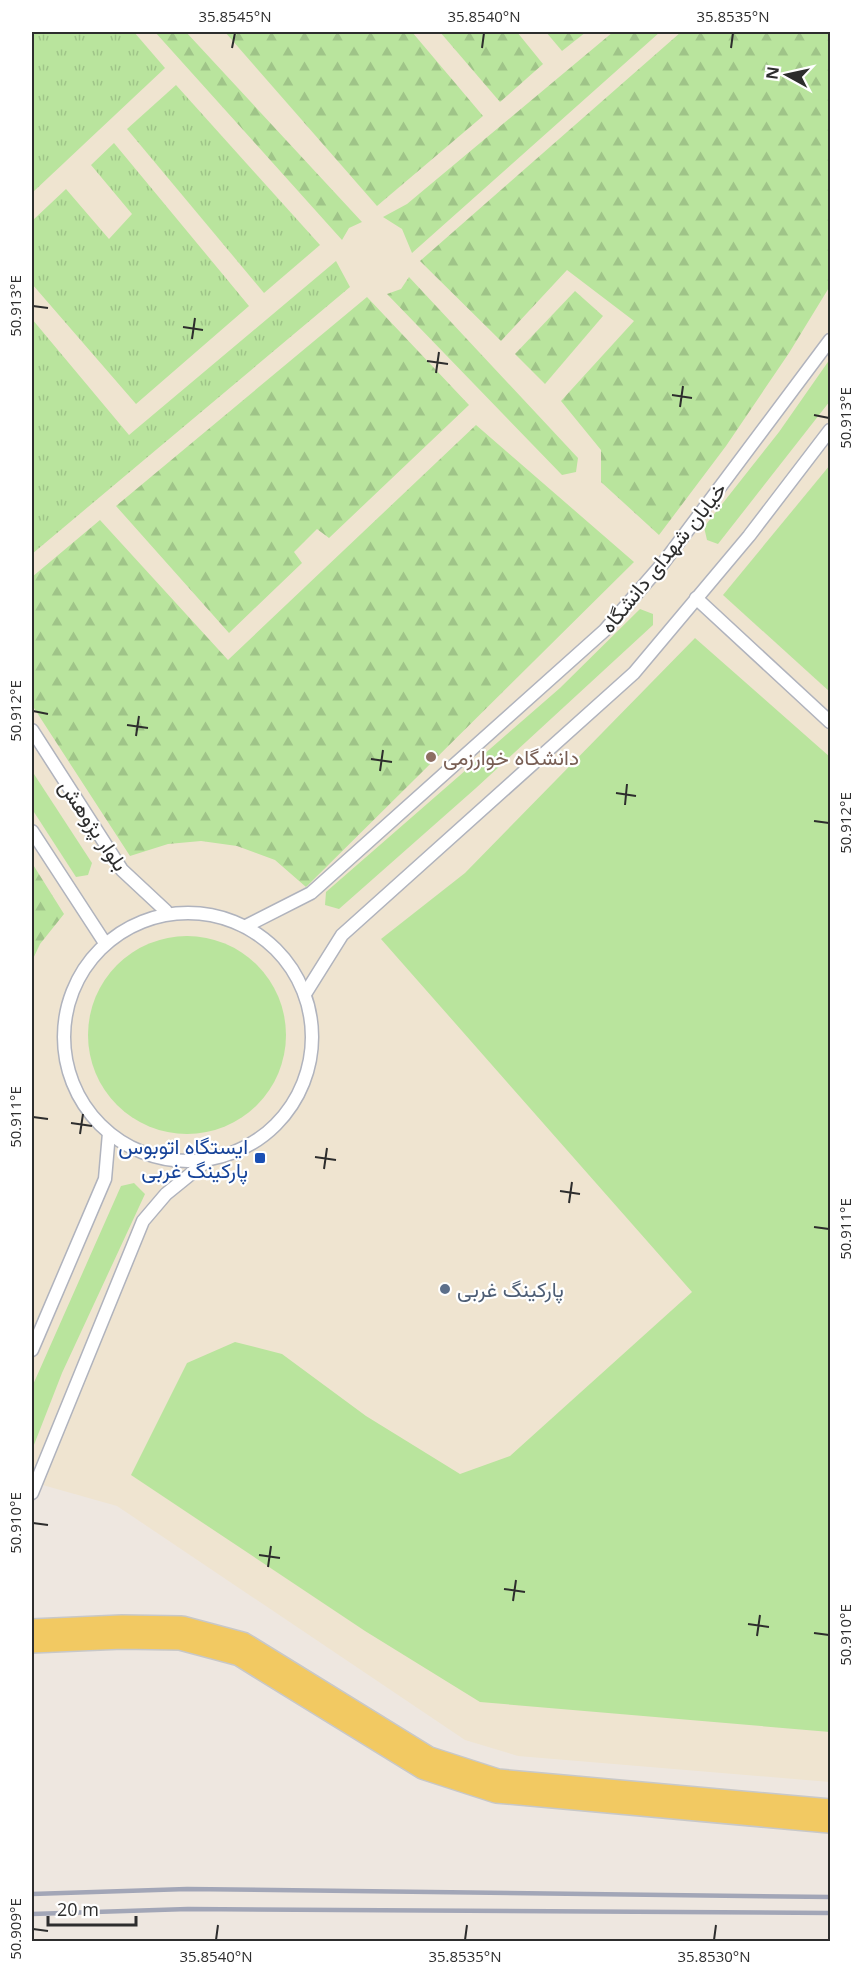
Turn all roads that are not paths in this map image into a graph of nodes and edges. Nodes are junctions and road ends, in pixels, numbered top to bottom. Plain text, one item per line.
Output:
1 (831, 340) edge
2 (831, 430) edge
3 (696, 598) junction
4 (831, 722) edge
5 (32, 730) edge
6 (32, 831) edge
7 (166, 911) junction
8 (246, 926) junction
9 (103, 940) junction
10 (305, 994) junction
11 (109, 1133) junction
12 (203, 1164) junction
13 (32, 1350) edge
14 (32, 1493) edge
15 (32, 1635) edge
16 (831, 1816) edge

1 - 8 lane, خیابان شهدای دانشگاه
2 - 3 lane
3 - 4 lane
3 - 10 lane
5 - 7 lane, بلوار پژوهش
6 - 9 lane
7 - 8 lane
7 - 9 lane
8 - 10 lane
9 - 11 lane
10 - 12 lane
11 - 12 lane
11 - 13 lane
12 - 14 lane
15 - 16 main road

